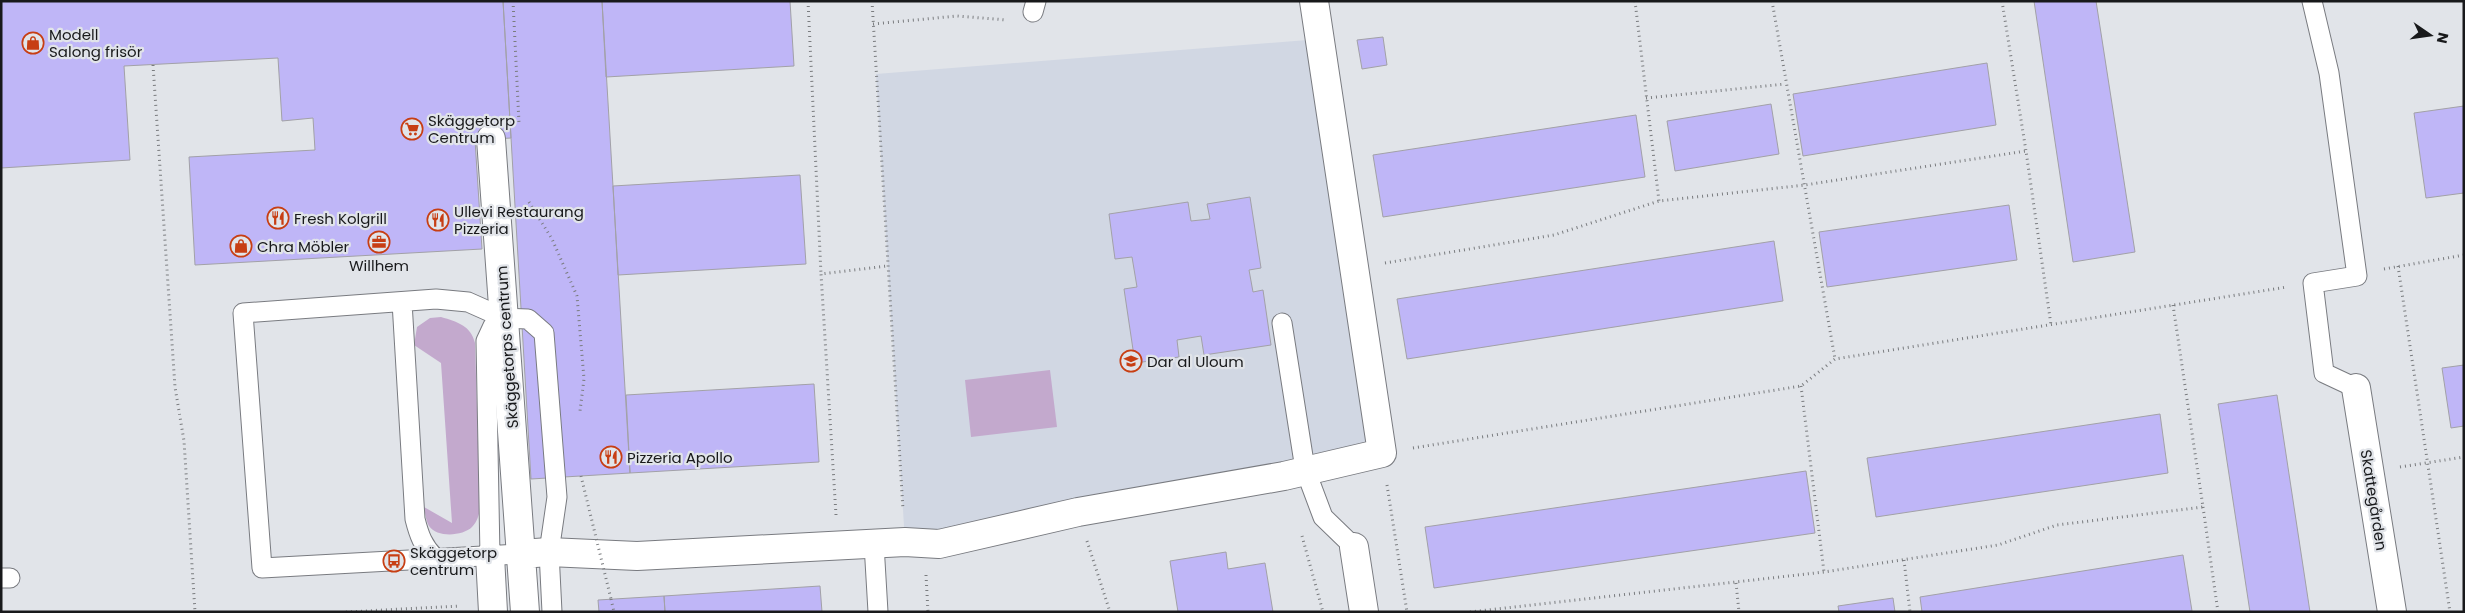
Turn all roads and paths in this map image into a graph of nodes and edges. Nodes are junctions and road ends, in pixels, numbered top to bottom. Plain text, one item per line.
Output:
1 (513, 1) edge
2 (808, 1) edge
3 (872, 1) edge
4 (1314, 1) edge
5 (1635, 1) edge
6 (1772, 1) edge
7 (2002, 1) edge
8 (2312, 1) edge
9 (1034, 7) edge
10 (873, 24) junction
11 (153, 65) dead end
12 (1786, 84) junction
13 (1646, 98) junction
14 (520, 126) dead end
15 (492, 139) dead end
16 (2026, 151) junction
17 (1805, 185) junction
18 (528, 201) dead end
19 (1659, 201) junction
20 (2464, 255) edge
21 (888, 266) junction
22 (2398, 266) junction
23 (1355, 268) junction
24 (821, 274) junction
25 (2357, 276) junction
26 (2313, 283) junction
27 (402, 302) junction
28 (2173, 306) junction
29 (504, 318) junction
30 (1282, 323) dead end
31 (2051, 324) junction
32 (1835, 360) junction
33 (1801, 386) junction
34 (2356, 388) joint
35 (578, 420) dead end
36 (1382, 454) junction
37 (2464, 456) edge
38 (2428, 462) junction
39 (580, 467) dead end
40 (1305, 469) junction
41 (2370, 473) junction
42 (2203, 507) junction
43 (1078, 512) junction
44 (1300, 529) dead end
45 (904, 542) junction
46 (874, 544) junction
47 (838, 545) junction
48 (1354, 547) joint
49 (549, 552) junction
50 (521, 554) junction
51 (490, 556) junction
52 (434, 558) junction
53 (1904, 560) junction
54 (1824, 572) junction
55 (1736, 583) junction
56 (493, 608) edge
57 (194, 612) edge
58 (346, 612) edge
59 (524, 612) edge
60 (552, 612) edge
61 (614, 612) edge
62 (878, 612) edge
63 (1110, 612) edge
64 (1323, 612) edge
65 (1364, 612) edge
66 (1407, 612) edge
67 (1470, 612) edge
68 (1739, 612) edge
69 (1910, 612) edge
70 (2218, 612) edge
71 (2392, 612) edge
72 (2450, 612) edge

1 - 14 path
2 - 24 path
3 - 10 path
4 - 23 street
5 - 13 path
6 - 12 path
7 - 16 path
8 - 25 lane
9 - 10 path
10 - 21 path
11 - 57 path
12 - 13 path
12 - 17 path
13 - 19 path
15 - 29 street, Skäggetorps centrum
16 - 17 path
16 - 31 path
17 - 19 path
17 - 32 path
18 - 35 path
19 - 23 path
20 - 22 path
21 - 24 path
21 - 45 path
22 - 25 path
22 - 38 path
23 - 36 street
24 - 47 path
25 - 26 lane
26 - 28 path
26 - 34 lane
27 - 29 lane
27 - 52 lane
27 - 52 lane
28 - 31 path
28 - 42 path
29 - 49 lane
29 - 50 street, Skäggetorps centrum
29 - 51 lane
30 - 40 lane
31 - 32 path
32 - 33 path
33 - 36 path
33 - 54 path
34 - 41 street, Skattegården
36 - 40 street
36 - 66 path
37 - 38 path
38 - 41 path
38 - 72 path
39 - 61 path, bridge
40 - 43 street
40 - 48 lane
41 - 71 street, Skattegården
42 - 53 path
42 - 70 path
43 - 45 street
43 - 63 path
44 - 64 path
45 - 46 street
46 - 47 street
46 - 62 lane
47 - 49 street
48 - 65 street
49 - 50 street
49 - 60 lane
50 - 51 lane
50 - 59 street, Skäggetorps centrum
51 - 52 lane
51 - 56 street
53 - 54 path
53 - 69 path
54 - 55 path
55 - 67 path
55 - 68 path
56 - 58 path

